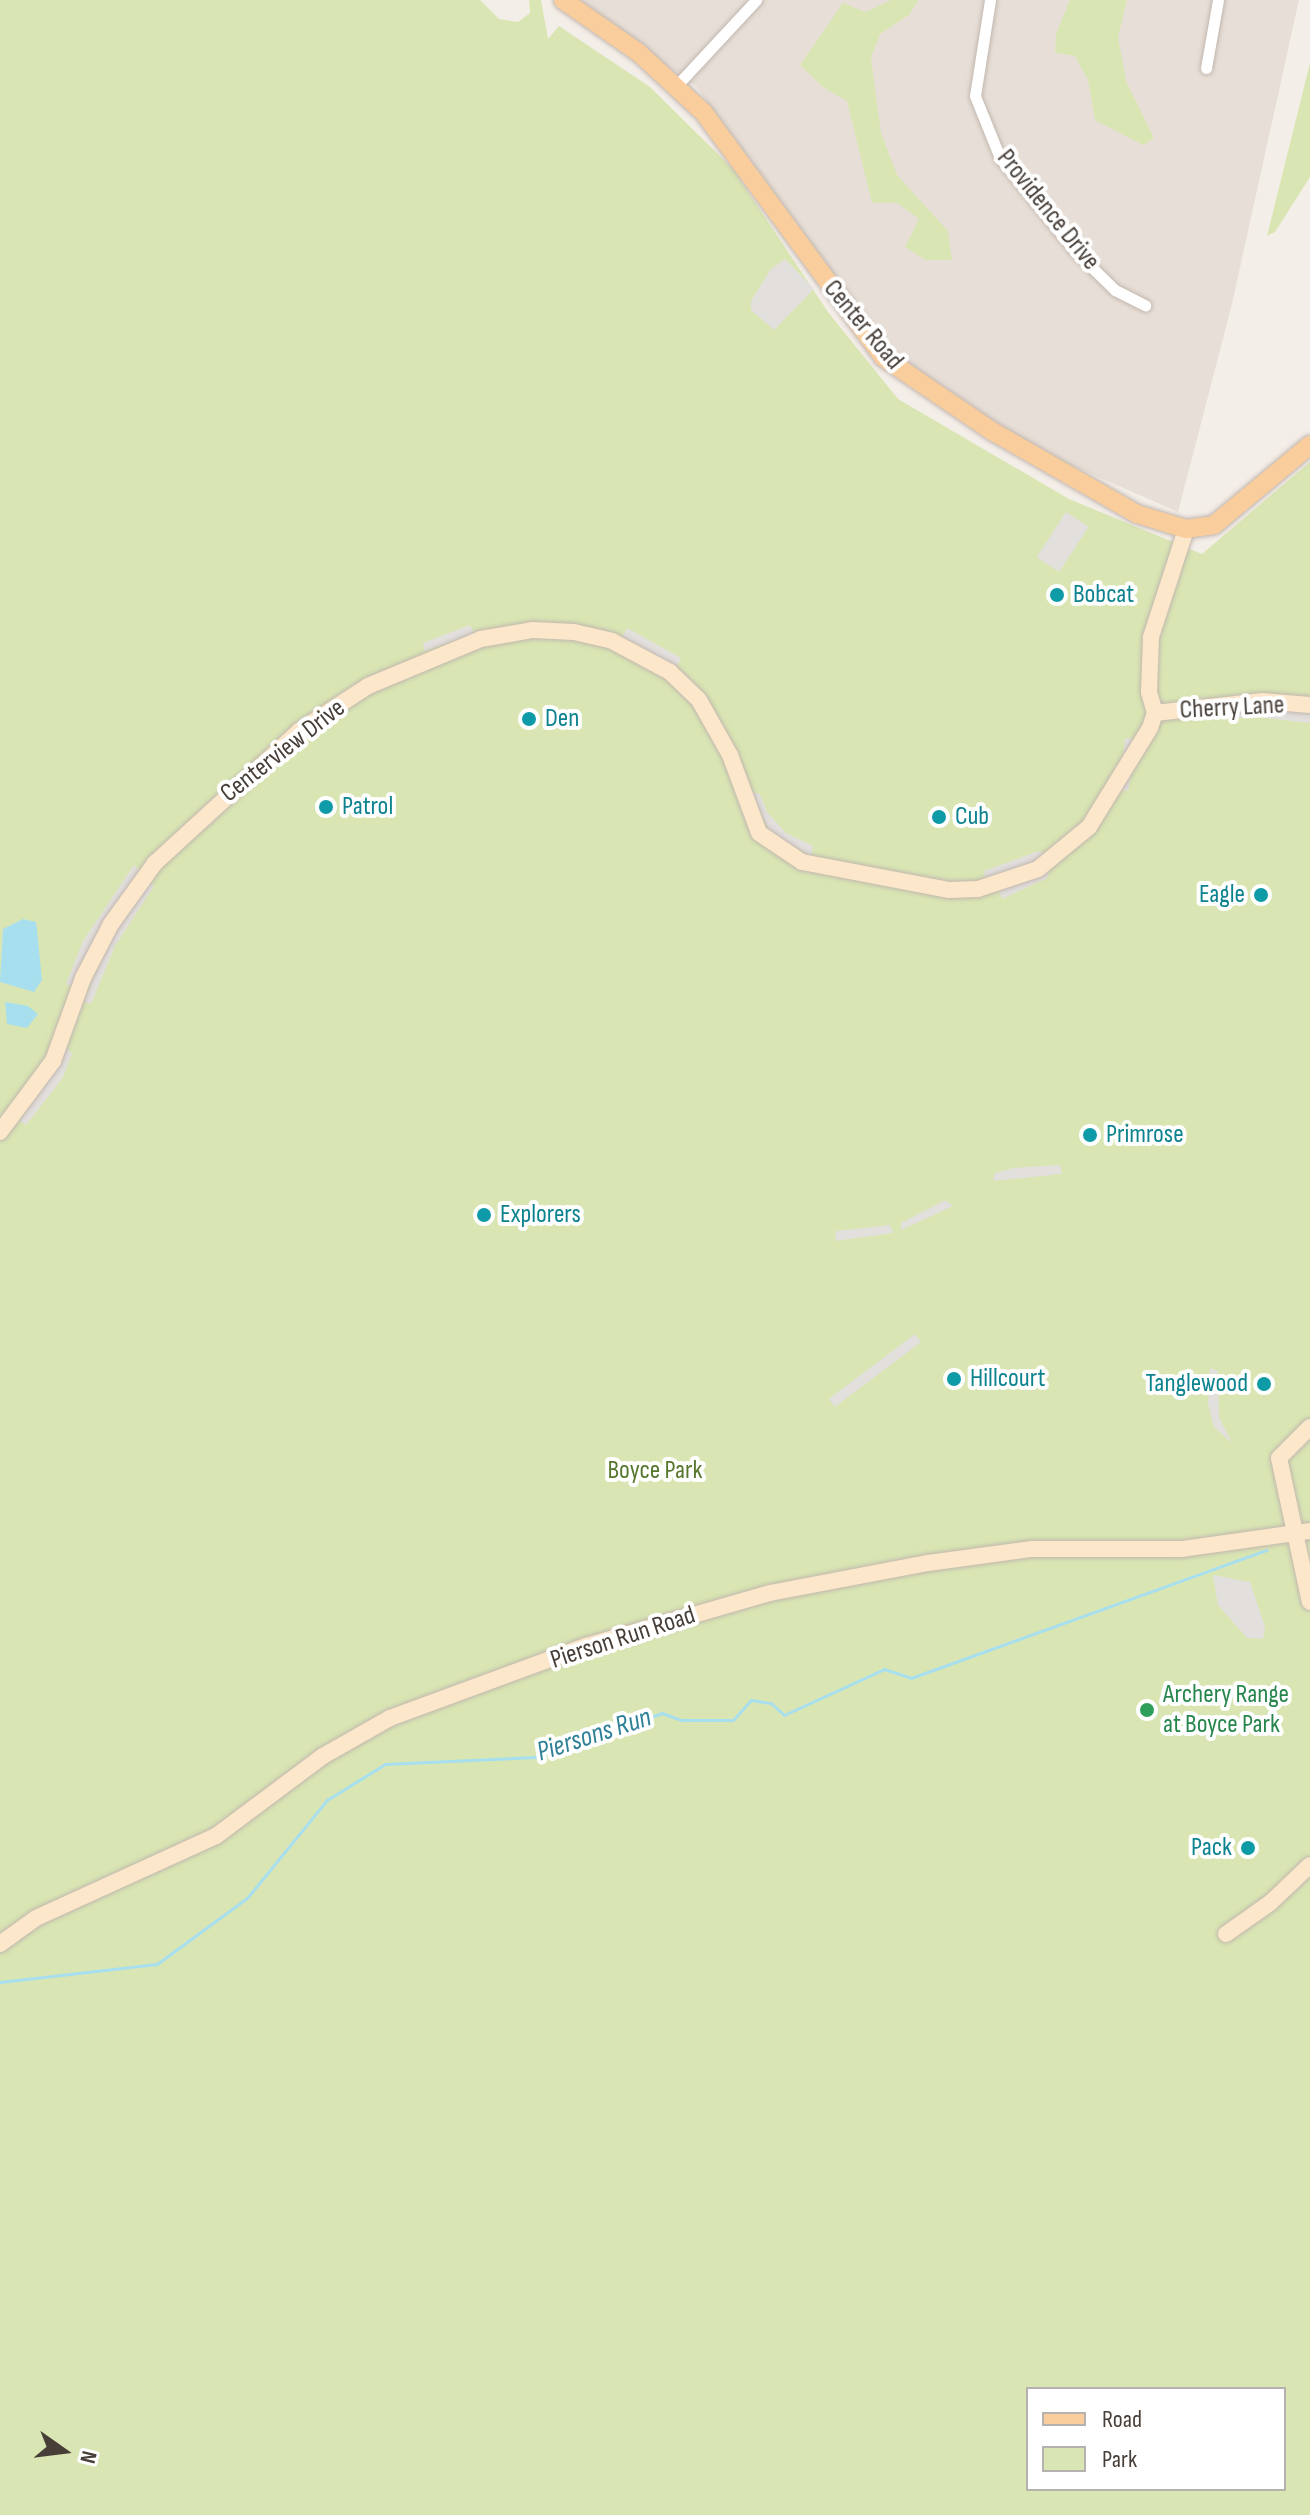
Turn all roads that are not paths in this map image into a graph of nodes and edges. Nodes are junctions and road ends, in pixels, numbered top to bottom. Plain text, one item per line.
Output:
1 (563, 0) edge
2 (756, 0) edge
3 (990, 0) edge
4 (1218, 0) edge
5 (1206, 68) dead end
6 (678, 84) junction
7 (1145, 305) dead end
8 (1310, 445) edge
9 (1186, 529) junction
10 (1310, 705) edge
11 (1155, 713) junction
12 (0, 1132) edge
13 (1310, 1427) edge
14 (1303, 1533) edge
15 (1310, 1602) edge
16 (1310, 1865) edge
17 (1226, 1934) dead end
18 (0, 1944) edge

1 - 6 main road, Center Road
2 - 6 street
3 - 7 street, Providence Drive
4 - 5 street
6 - 9 main road, Center Road
8 - 9 main road
9 - 11 street
10 - 11 street, Cherry Lane
11 - 12 street, Centerview Drive
13 - 14 street
14 - 15 street
14 - 18 street, Pierson Run Road
16 - 17 street

